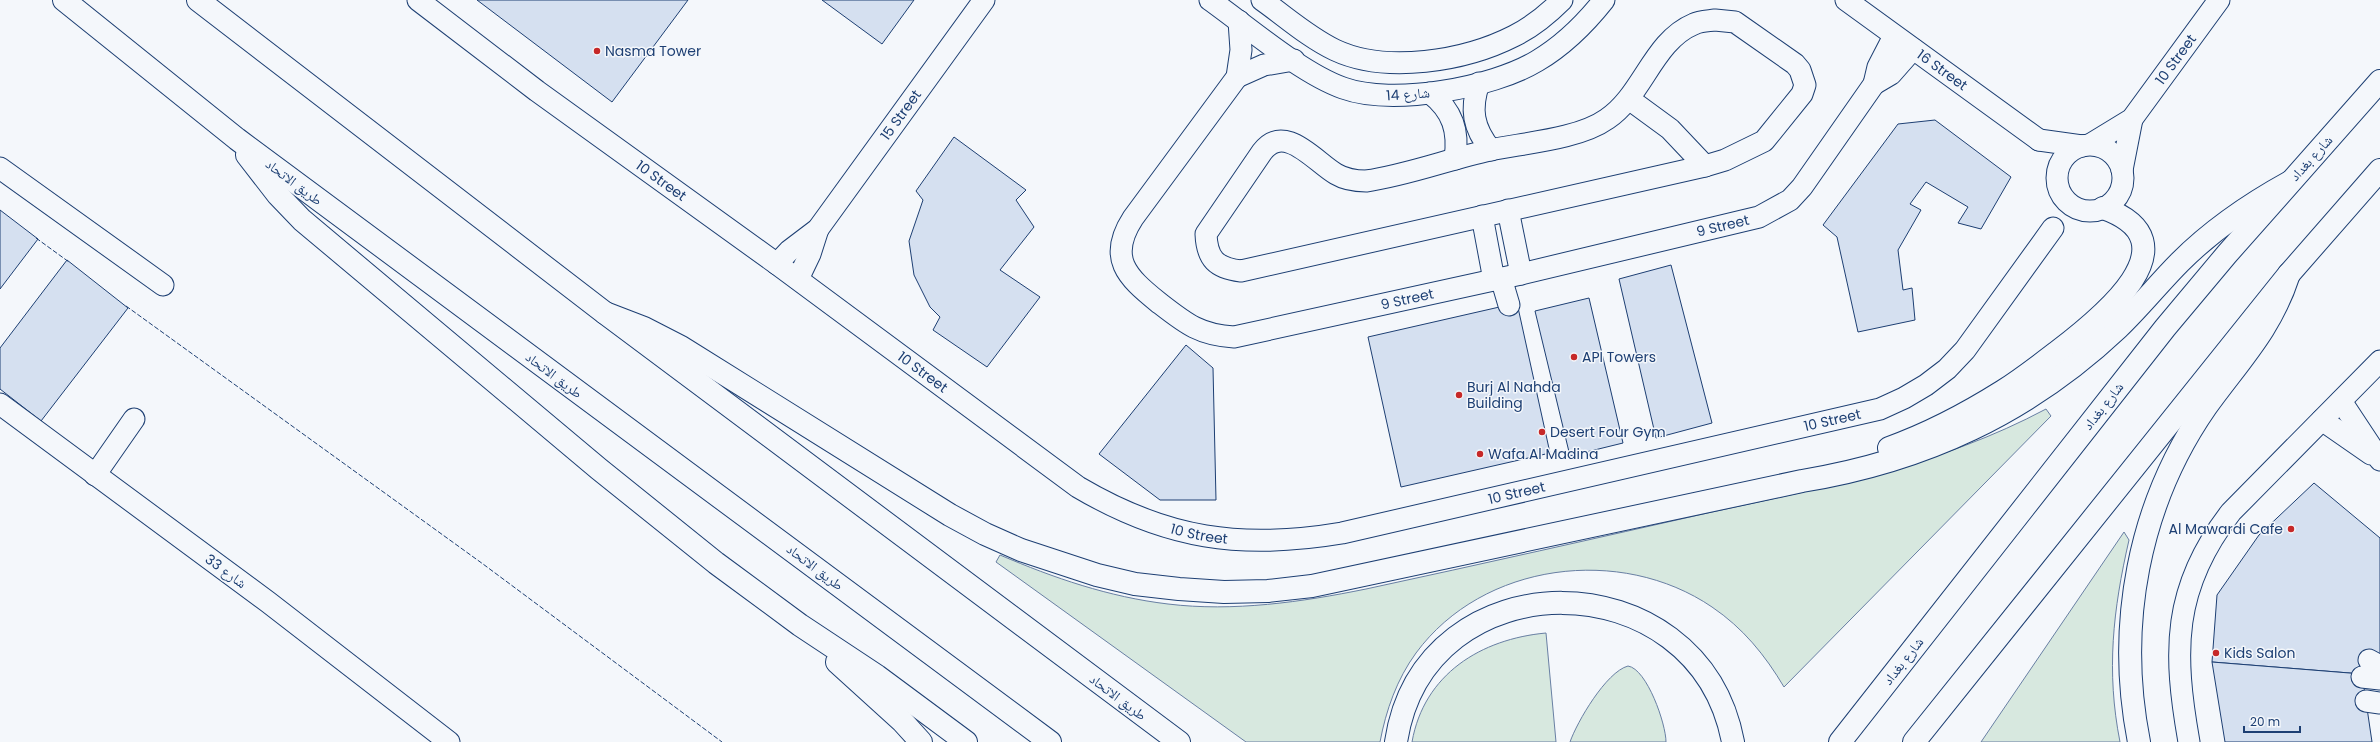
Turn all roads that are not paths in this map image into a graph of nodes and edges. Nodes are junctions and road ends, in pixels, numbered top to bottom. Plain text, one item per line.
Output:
1 (64, 0) edge
2 (198, 0) edge
3 (418, 0) edge
4 (984, 0) edge
5 (1210, 0) edge
6 (1262, 0) edge
7 (1562, 0) edge
8 (1604, 0) edge
9 (1846, 0) edge
10 (2219, 0) edge
11 (1239, 21) junction
12 (1894, 36) junction
13 (1913, 49) junction
14 (1294, 60) junction
15 (1237, 77) junction
16 (2380, 81) edge
17 (1479, 83) junction
18 (1874, 84) junction
19 (1430, 93) junction
20 (1629, 99) junction
21 (2132, 119) junction
22 (237, 139) junction
23 (2039, 140) junction
24 (2086, 145) junction
25 (1491, 150) junction
26 (1455, 159) junction
27 (1705, 166) junction
28 (0, 168) edge
29 (2122, 170) junction
30 (2380, 170) edge
31 (2290, 182) junction
32 (2059, 185) junction
33 (2095, 209) junction
34 (1508, 210) junction
35 (1482, 216) junction
36 (2052, 228) junction
37 (818, 229) junction
38 (777, 264) junction
39 (2289, 274) junction
40 (798, 279) junction
41 (163, 285) dead end
42 (1506, 289) junction
43 (605, 313) junction
44 (2380, 361) edge
45 (2341, 401) junction
46 (0, 404) edge
47 (134, 419) dead end
48 (2322, 420) junction
49 (2379, 459) edge
50 (94, 475) junction
51 (1802, 481) junction
52 (800, 625) junction
53 (449, 742) edge
54 (921, 742) edge
55 (966, 742) edge
56 (1050, 742) edge
57 (1178, 742) edge
58 (1396, 742) edge
59 (1732, 742) edge
60 (1840, 742) edge
61 (1914, 742) edge
62 (2139, 742) edge
63 (2189, 742) edge

1 - 22 main road, طريق الاتحاد
2 - 43 main road, طريق الاتحاد
3 - 38 street, 10 Street
4 - 37 street, 15 Street
5 - 11 street, شارع 14
6 - 7 street
8 - 17 street, شارع 14
9 - 12 street, 16 Street
10 - 21 street, 10 Street
11 - 14 street, شارع 14
11 - 15 street
12 - 13 street, 16 Street
12 - 18 street
13 - 18 street
13 - 23 street, 16 Street
14 - 15 street
14 - 19 street, شارع 14
15 - 42 street, 9 Street
16 - 31 main road, شارع بغداد
17 - 19 street, شارع 14
17 - 25 street
18 - 42 street, 9 Street
19 - 26 street
20 - 25 street
20 - 27 street
20 - 27 street
21 - 24 street
21 - 29 street
22 - 52 main road
22 - 56 main road, طريق الاتحاد
23 - 24 street
23 - 32 street
24 - 29 street
24 - 32 street
25 - 26 street
26 - 35 street
27 - 34 street
28 - 41 street
29 - 33 street
30 - 39 main road
31 - 51 main road
31 - 60 main road, شارع بغداد
32 - 33 street
32 - 36 street
33 - 36 street
33 - 51 main road
34 - 35 street
34 - 42 street
35 - 42 street
36 - 40 street, 10 Street
37 - 38 street
37 - 40 street
38 - 40 street, 10 Street
39 - 61 main road
39 - 62 main road
43 - 51 main road
43 - 57 main road, طريق الاتحاد
44 - 45 street
45 - 48 street
45 - 49 street
46 - 50 street, شارع 33
47 - 50 street
48 - 49 street
48 - 63 street
50 - 53 street, شارع 33
52 - 54 main road
52 - 55 main road
58 - 59 main road

